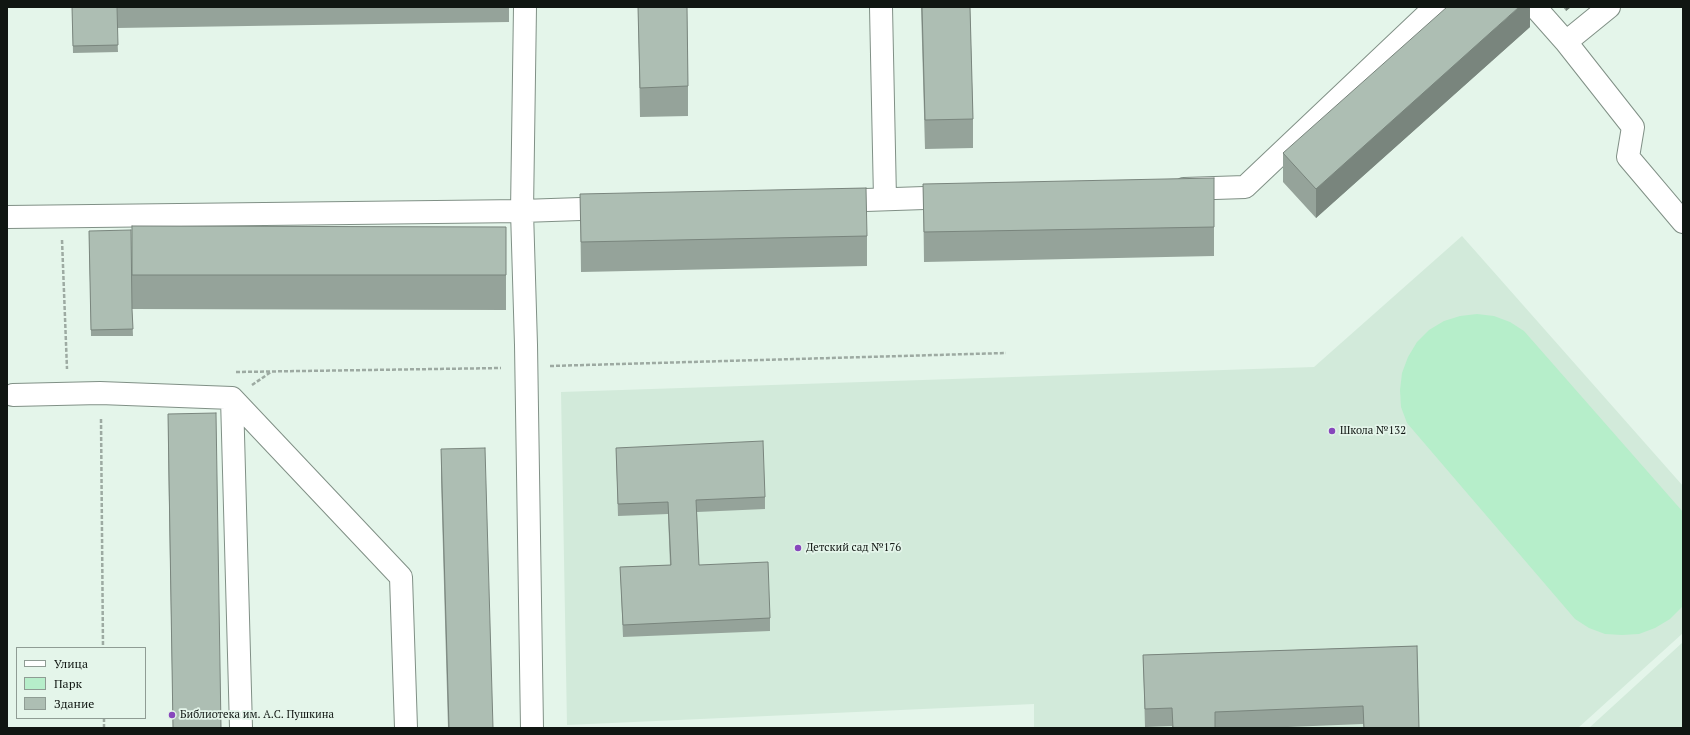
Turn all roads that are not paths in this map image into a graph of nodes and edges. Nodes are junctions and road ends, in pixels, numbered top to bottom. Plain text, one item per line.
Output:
1 (525, 7) edge
2 (882, 7) edge
3 (1435, 7) edge
4 (1536, 7) edge
5 (1609, 7) edge
6 (1566, 42) junction
7 (1166, 190) edge
8 (971, 196) edge
9 (885, 199) junction
10 (814, 202) edge
11 (632, 208) edge
12 (522, 211) junction
13 (7, 217) edge
14 (1683, 222) edge
15 (13, 395) dead end
16 (232, 398) junction
17 (241, 728) edge
18 (406, 728) edge
19 (532, 728) edge

1 - 12 lane
2 - 9 lane
3 - 7 lane
4 - 6 lane
5 - 6 lane
6 - 14 lane
8 - 9 lane
9 - 10 lane
11 - 12 lane
12 - 13 lane
12 - 19 lane
15 - 16 lane
16 - 17 lane
16 - 18 lane

